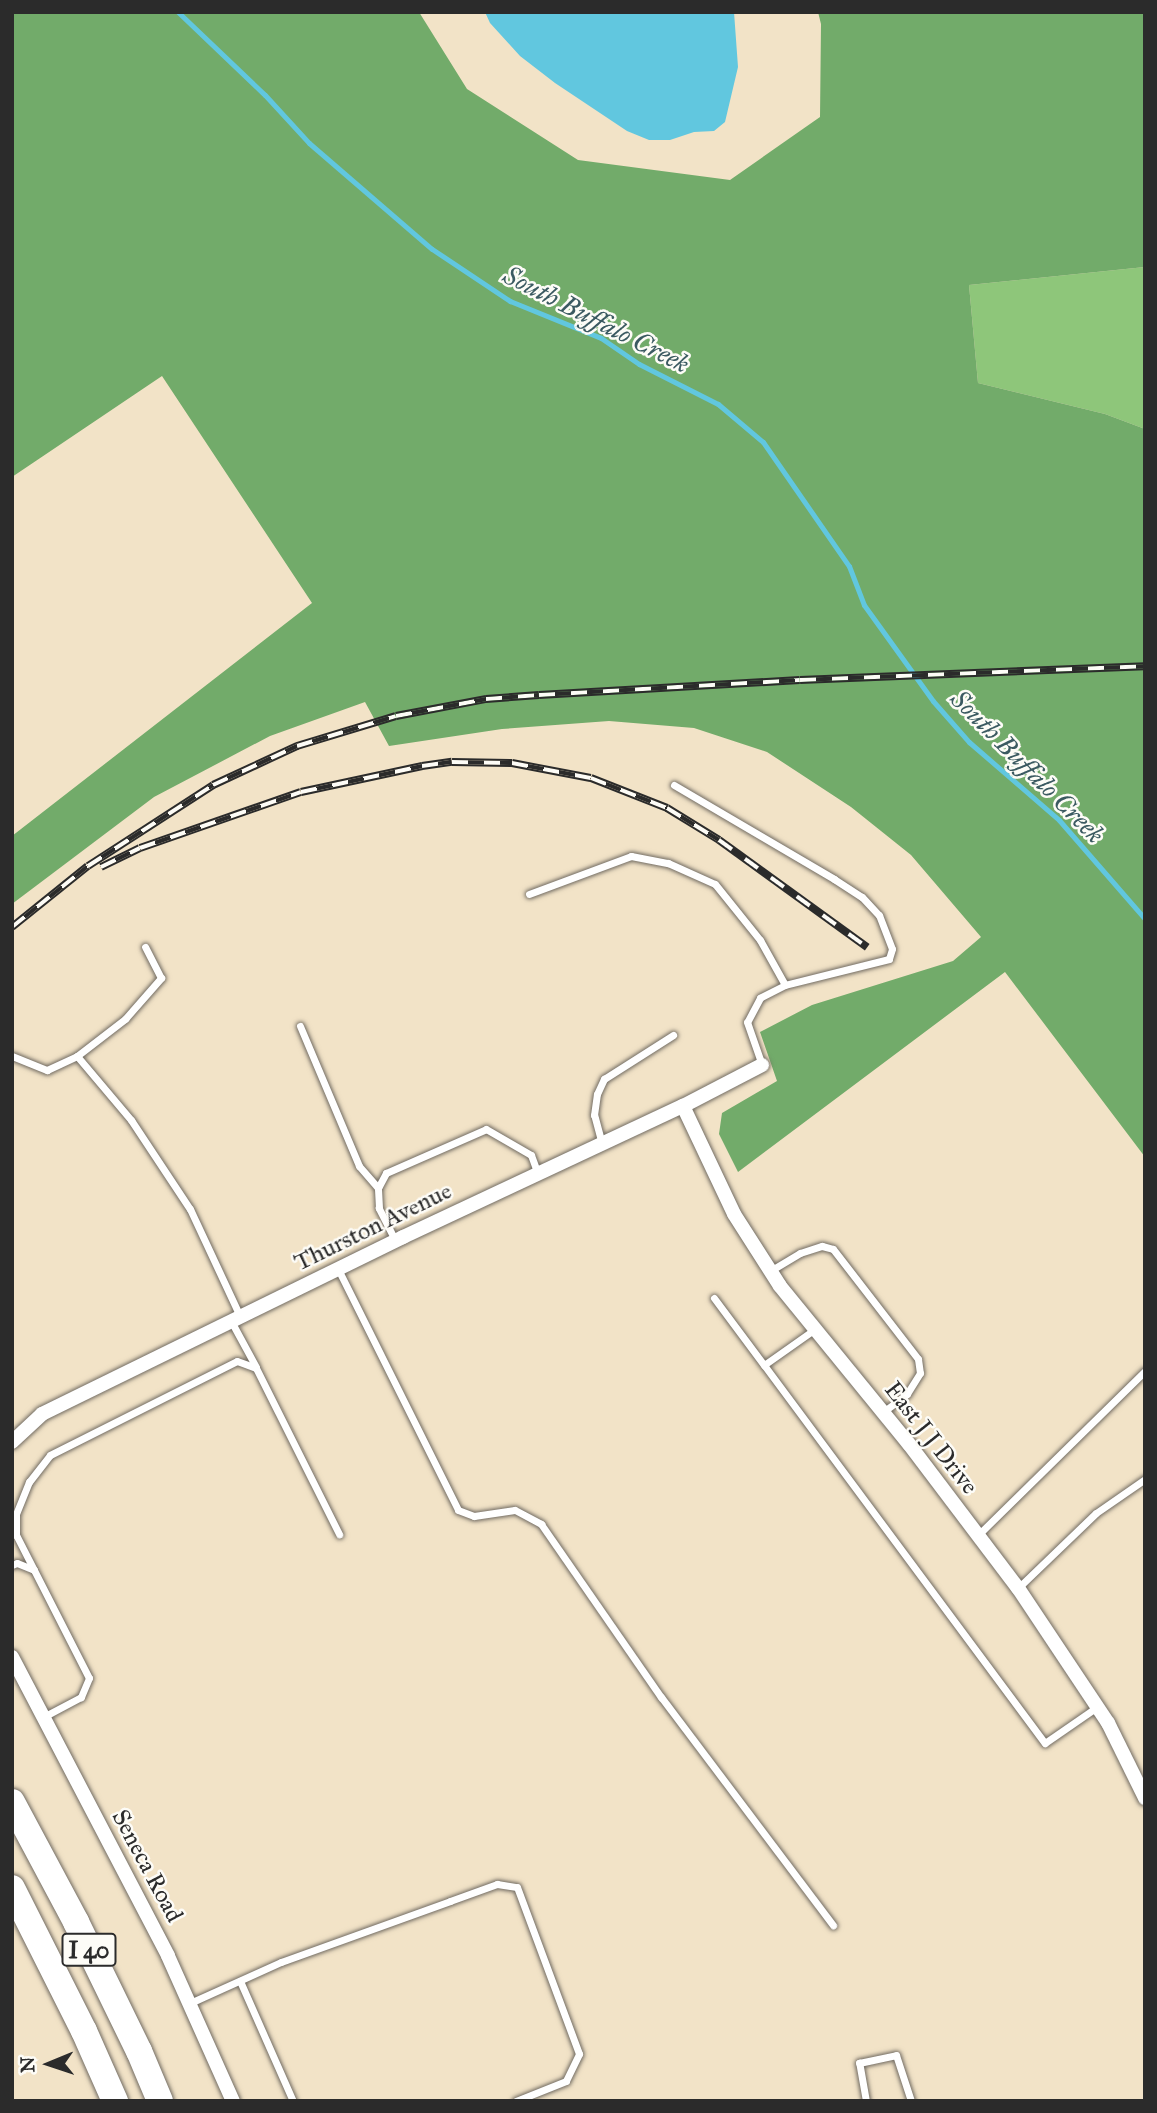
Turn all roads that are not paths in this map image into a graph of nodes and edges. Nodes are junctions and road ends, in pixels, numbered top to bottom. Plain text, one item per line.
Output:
1 (674, 785) dead end
2 (529, 894) dead end
3 (145, 947) dead end
4 (785, 985) junction
5 (300, 1026) dead end
6 (673, 1035) dead end
7 (12, 1056) edge
8 (77, 1056) junction
9 (762, 1065) joint
10 (683, 1106) junction
11 (602, 1144) junction
12 (538, 1174) junction
13 (378, 1188) junction
14 (395, 1240) junction
15 (338, 1269) junction
16 (770, 1271) junction
17 (714, 1298) dead end
18 (235, 1319) junction
19 (815, 1329) junction
20 (764, 1366) junction
21 (256, 1368) junction
22 (1145, 1371) edge
23 (883, 1412) junction
24 (12, 1442) edge
25 (1145, 1479) edge
26 (339, 1534) dead end
27 (978, 1535) junction
28 (12, 1565) edge
29 (34, 1570) junction
30 (1018, 1588) junction
31 (12, 1657) edge
32 (1097, 1707) junction
33 (43, 1717) junction
34 (1144, 1795) edge
35 (12, 1802) edge
36 (12, 1888) edge
37 (833, 1925) dead end
38 (240, 1981) junction
39 (190, 2003) junction
40 (115, 2101) edge
41 (160, 2101) edge
42 (233, 2101) edge
43 (293, 2101) edge
44 (516, 2101) edge
45 (866, 2101) edge
46 (911, 2101) edge

1 - 4 lane
2 - 4 lane
3 - 8 lane
4 - 9 lane
5 - 13 lane
6 - 11 lane
7 - 8 lane
8 - 18 lane
9 - 10 street, Thurston Avenue
10 - 11 street, Thurston Avenue
10 - 16 street, East J J Drive
11 - 12 street, Thurston Avenue
12 - 13 lane
12 - 14 street, Thurston Avenue
13 - 14 lane
14 - 15 street, Thurston Avenue
15 - 18 street, Thurston Avenue
15 - 37 lane
16 - 19 street, East J J Drive
16 - 23 lane
17 - 20 lane
18 - 21 lane
18 - 24 street, Thurston Avenue
19 - 20 lane
19 - 23 street, East J J Drive
20 - 32 lane
21 - 26 lane
21 - 29 lane
22 - 27 lane
23 - 27 street, East J J Drive
25 - 30 lane
27 - 30 street, East J J Drive
28 - 29 lane
29 - 33 lane
30 - 32 street, East J J Drive
31 - 33 street, Seneca Road
32 - 34 street, East J J Drive
33 - 39 street, Seneca Road
35 - 41 highway, I 40
36 - 40 highway, I 40
38 - 39 lane
38 - 43 lane
38 - 44 lane
39 - 42 street, Seneca Road
45 - 46 lane

